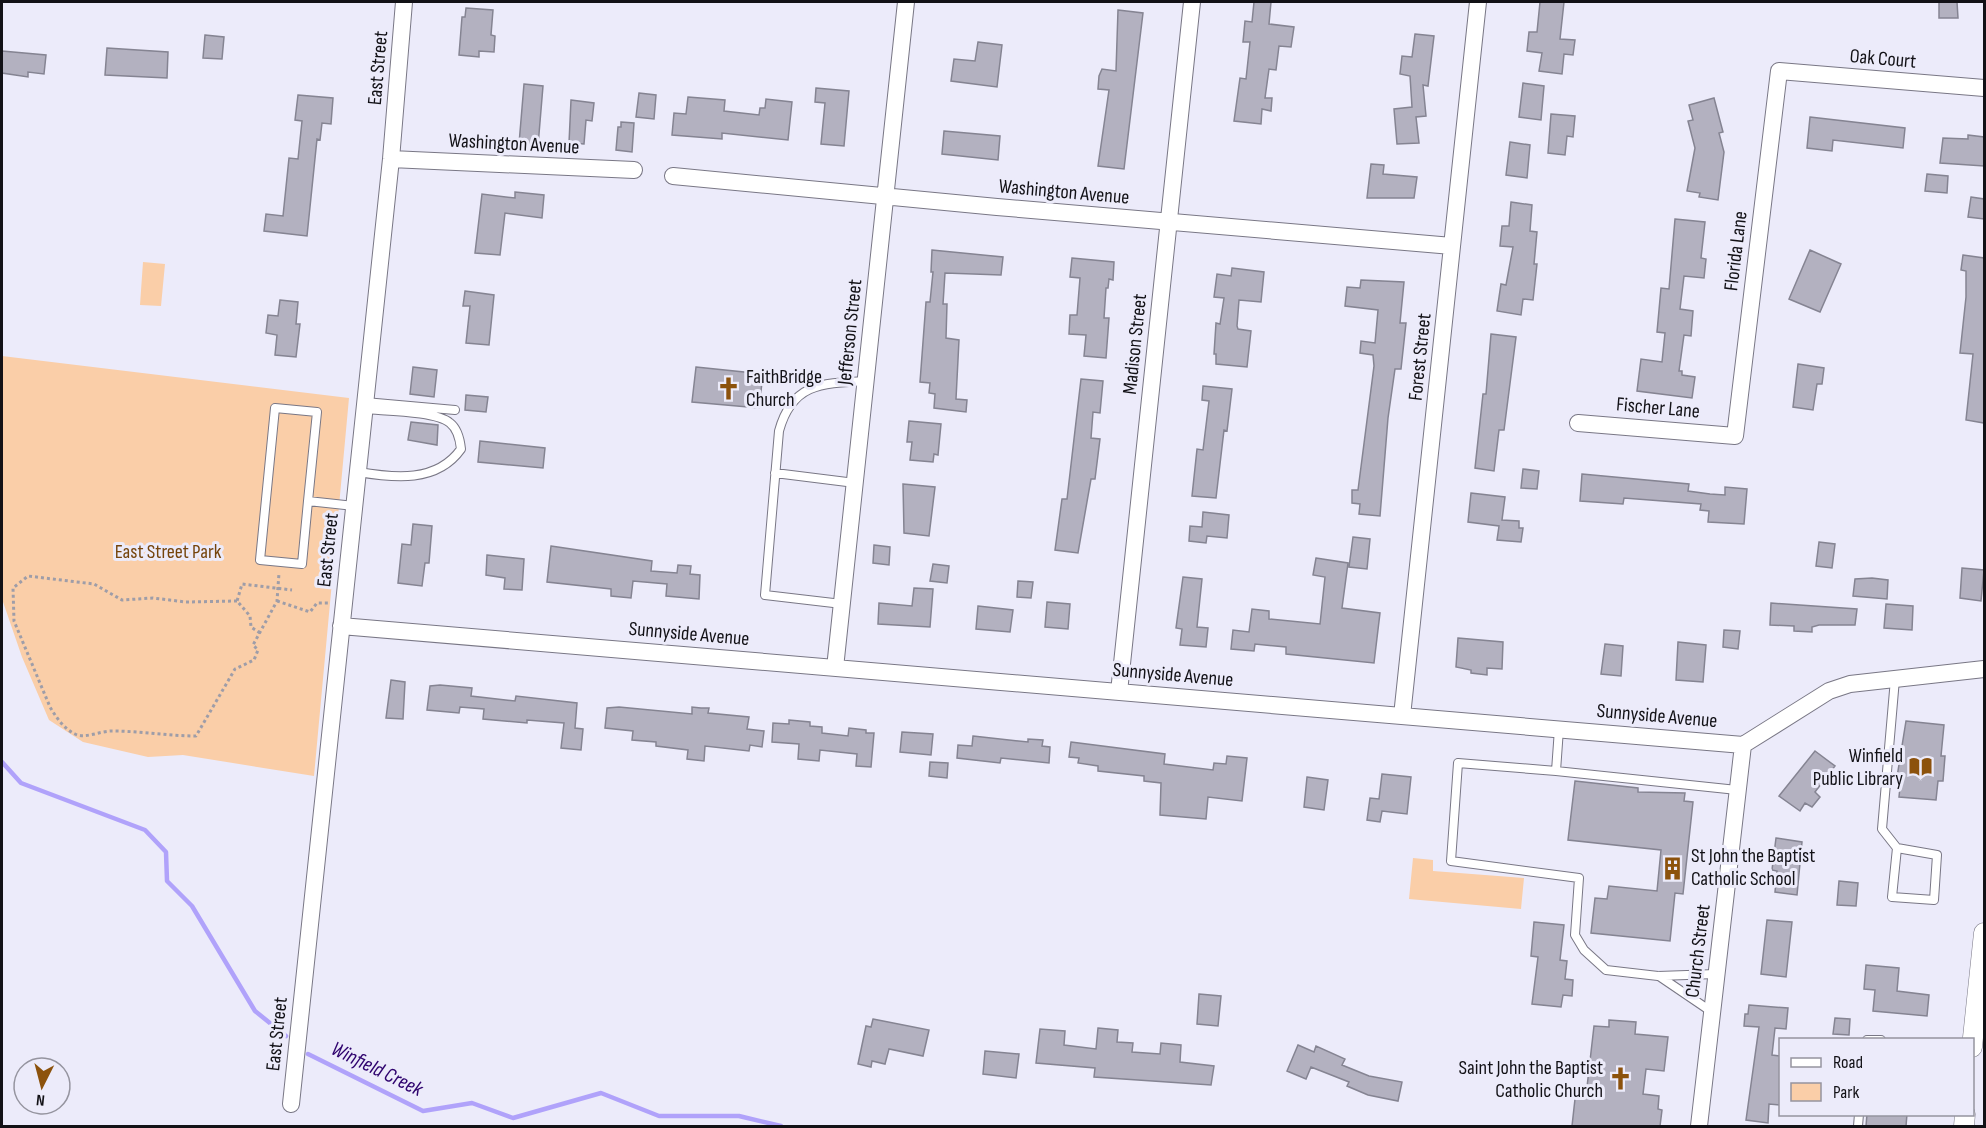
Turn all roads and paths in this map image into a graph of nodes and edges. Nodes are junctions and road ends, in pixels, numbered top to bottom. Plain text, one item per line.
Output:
1 (404, 2) edge
2 (906, 2) edge
3 (1192, 2) edge
4 (1478, 2) edge
5 (1779, 71) joint
6 (1984, 88) edge
7 (391, 159) junction
8 (634, 170) dead end
9 (673, 176) dead end
10 (886, 197) junction
11 (1169, 222) junction
12 (1452, 246) junction
13 (866, 381) junction
14 (365, 406) junction
15 (455, 410) dead end
16 (1578, 423) dead end
17 (1735, 436) joint
18 (358, 472) junction
19 (775, 473) junction
20 (855, 483) junction
21 (308, 501) junction
22 (354, 506) junction
23 (281, 562) junction
24 (278, 588) junction
25 (292, 590) dead end
26 (237, 601) junction
27 (277, 601) junction
28 (335, 603) dead end
29 (842, 604) junction
30 (341, 626) junction
31 (260, 633) junction
32 (836, 668) junction
33 (1984, 669) edge
34 (1895, 679) junction
35 (1119, 692) junction
36 (1402, 716) junction
37 (1559, 729) junction
38 (1743, 745) junction
39 (1556, 771) junction
40 (1737, 790) junction
41 (1897, 848) junction
42 (1984, 933) edge
43 (1716, 974) junction
44 (1658, 976) junction
45 (1712, 1012) junction
46 (1973, 1038) edge
47 (291, 1104) dead end
48 (1699, 1126) edge

1 - 7 street, East Street
2 - 10 street, Jefferson Street
3 - 11 street, Madison Street
4 - 12 street, Forest Street
5 - 6 street, Oak Court
5 - 17 street, Florida Lane
7 - 8 street, Washington Avenue
7 - 14 street, East Street
9 - 10 street, Washington Avenue
10 - 11 street, Washington Avenue
10 - 13 street, Jefferson Street
11 - 12 street, Washington Avenue
11 - 35 street, Madison Street
12 - 36 street, Forest Street
13 - 19 lane
13 - 20 street, Jefferson Street
14 - 15 lane
14 - 18 street, East Street
14 - 18 lane
16 - 17 street, Fischer Lane
18 - 22 street, East Street
19 - 20 lane
19 - 29 lane
20 - 29 street, Jefferson Street
21 - 22 lane
21 - 23 lane
21 - 23 lane
22 - 30 street, East Street
23 - 24 path
24 - 25 path
24 - 26 path
24 - 27 path
26 - 31 path
26 - 31 path
27 - 28 path
27 - 31 path
29 - 32 street, Jefferson Street
30 - 32 street, Sunnyside Avenue
30 - 47 street, East Street
32 - 35 street, Sunnyside Avenue
33 - 34 street, Sunnyside Avenue
34 - 38 street, Sunnyside Avenue
34 - 41 lane
35 - 36 street, Sunnyside Avenue
36 - 37 street, Sunnyside Avenue
37 - 38 street, Sunnyside Avenue
37 - 39 lane
38 - 40 street, Church Street
39 - 40 lane
39 - 44 lane
40 - 43 street, Church Street
41 - 41 lane
42 - 46 street
43 - 44 lane
43 - 45 street, Church Street
44 - 45 lane
45 - 48 street, Church Street

